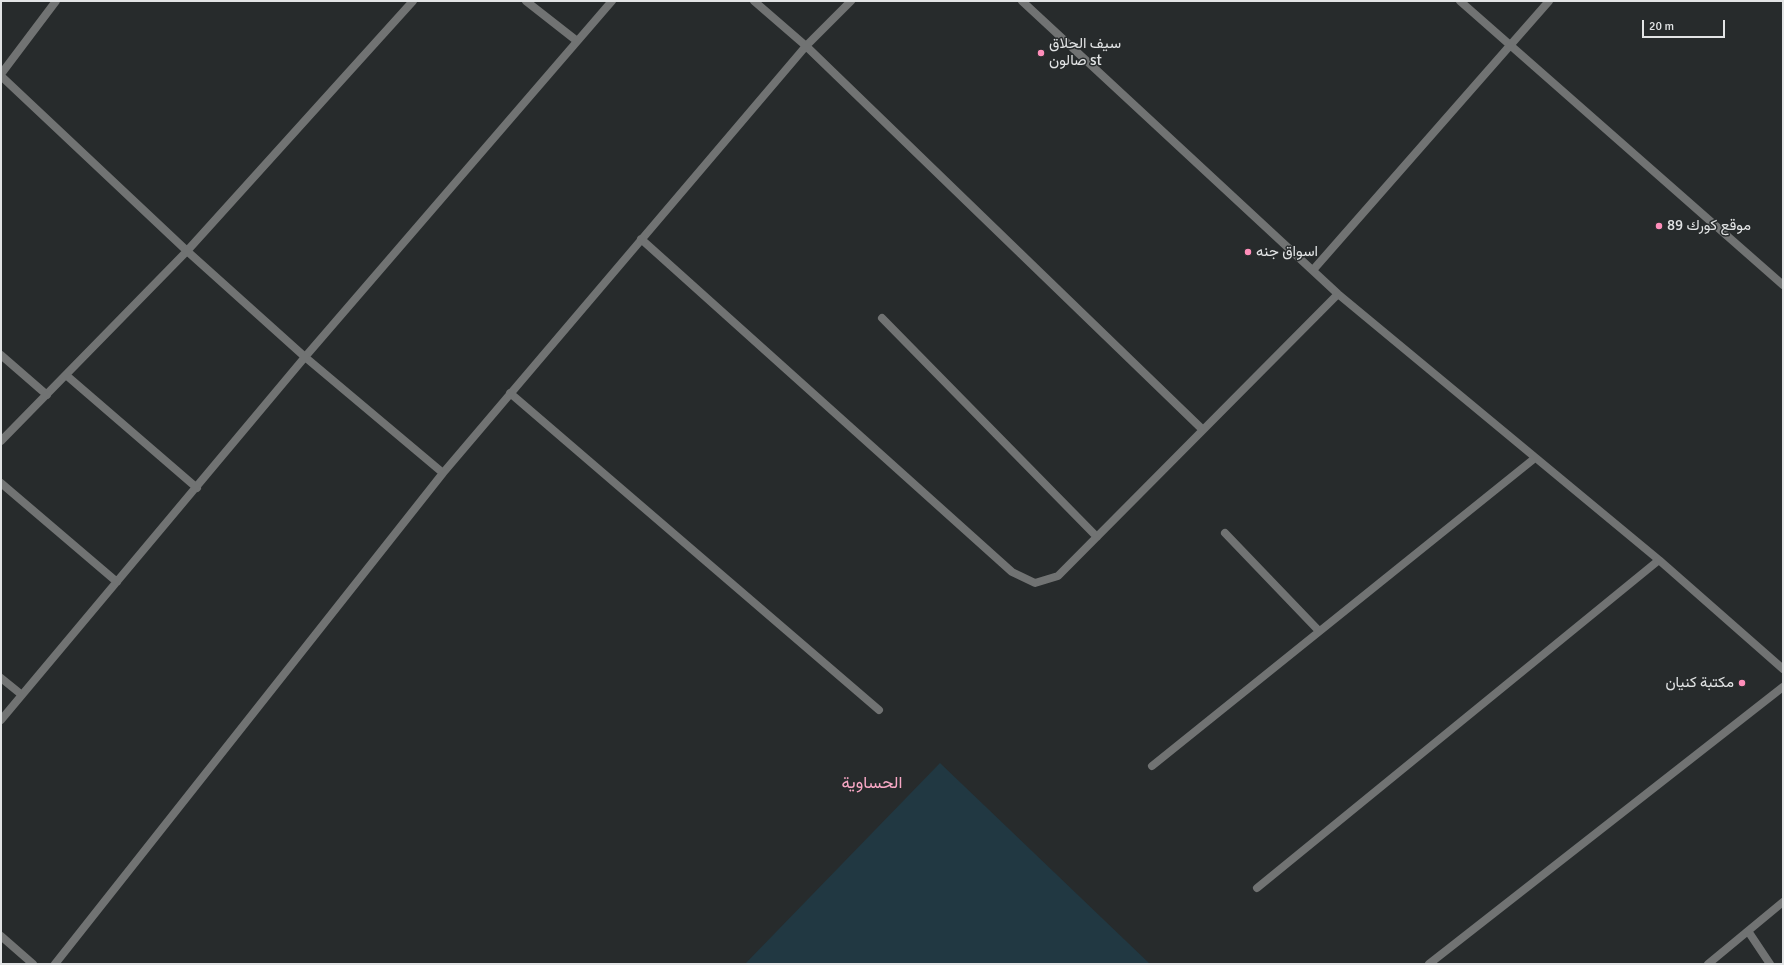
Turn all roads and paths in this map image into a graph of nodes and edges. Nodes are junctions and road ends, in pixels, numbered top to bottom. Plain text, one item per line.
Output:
1 (56, 1) edge
2 (413, 1) edge
3 (526, 1) edge
4 (612, 1) edge
5 (754, 1) edge
6 (851, 1) edge
7 (1022, 1) edge
8 (1460, 1) edge
9 (1549, 1) edge
10 (577, 41) junction
11 (1510, 45) junction
12 (806, 46) junction
13 (1, 75) edge
14 (641, 239) junction
15 (187, 251) junction
16 (1313, 270) junction
17 (1783, 285) edge
18 (1338, 294) junction
19 (882, 318) dead end
20 (1, 355) edge
21 (306, 357) junction
22 (66, 375) junction
23 (510, 393) junction
24 (47, 395) junction
25 (1203, 430) junction
26 (1, 441) edge
27 (1535, 458) junction
28 (443, 473) junction
29 (1, 483) edge
30 (197, 488) junction
31 (1225, 533) dead end
32 (1097, 537) junction
33 (1659, 560) junction
34 (117, 582) junction
35 (1319, 631) junction
36 (1783, 669) edge
37 (1, 678) edge
38 (1783, 686) edge
39 (22, 695) junction
40 (878, 710) dead end
41 (1, 720) edge
42 (1152, 766) dead end
43 (1257, 888) dead end
44 (1783, 902) edge
45 (1748, 931) junction
46 (1, 936) edge
47 (33, 964) edge
48 (55, 964) edge
49 (1429, 964) edge
50 (1708, 964) edge
51 (1770, 964) edge

1 - 13 street
2 - 15 street
3 - 10 street
4 - 10 street
5 - 12 street
6 - 12 street
7 - 16 street
8 - 11 street
9 - 11 street
10 - 21 street
11 - 16 street
11 - 17 street
12 - 14 street
12 - 25 street
13 - 15 street
14 - 23 street
14 - 32 street
15 - 21 street
15 - 22 street
16 - 18 street
18 - 25 street
18 - 27 street
19 - 32 street
20 - 24 street
21 - 28 street
21 - 30 street
22 - 24 street
22 - 30 street
23 - 28 street
23 - 40 street
24 - 26 street
25 - 32 street
27 - 33 street
27 - 35 street
28 - 48 street
29 - 34 street
30 - 34 street
31 - 35 street
33 - 36 street
33 - 43 street
34 - 39 street
35 - 42 street
37 - 39 street
38 - 49 street
39 - 41 street
44 - 45 street
45 - 50 street
45 - 51 street
46 - 47 street

